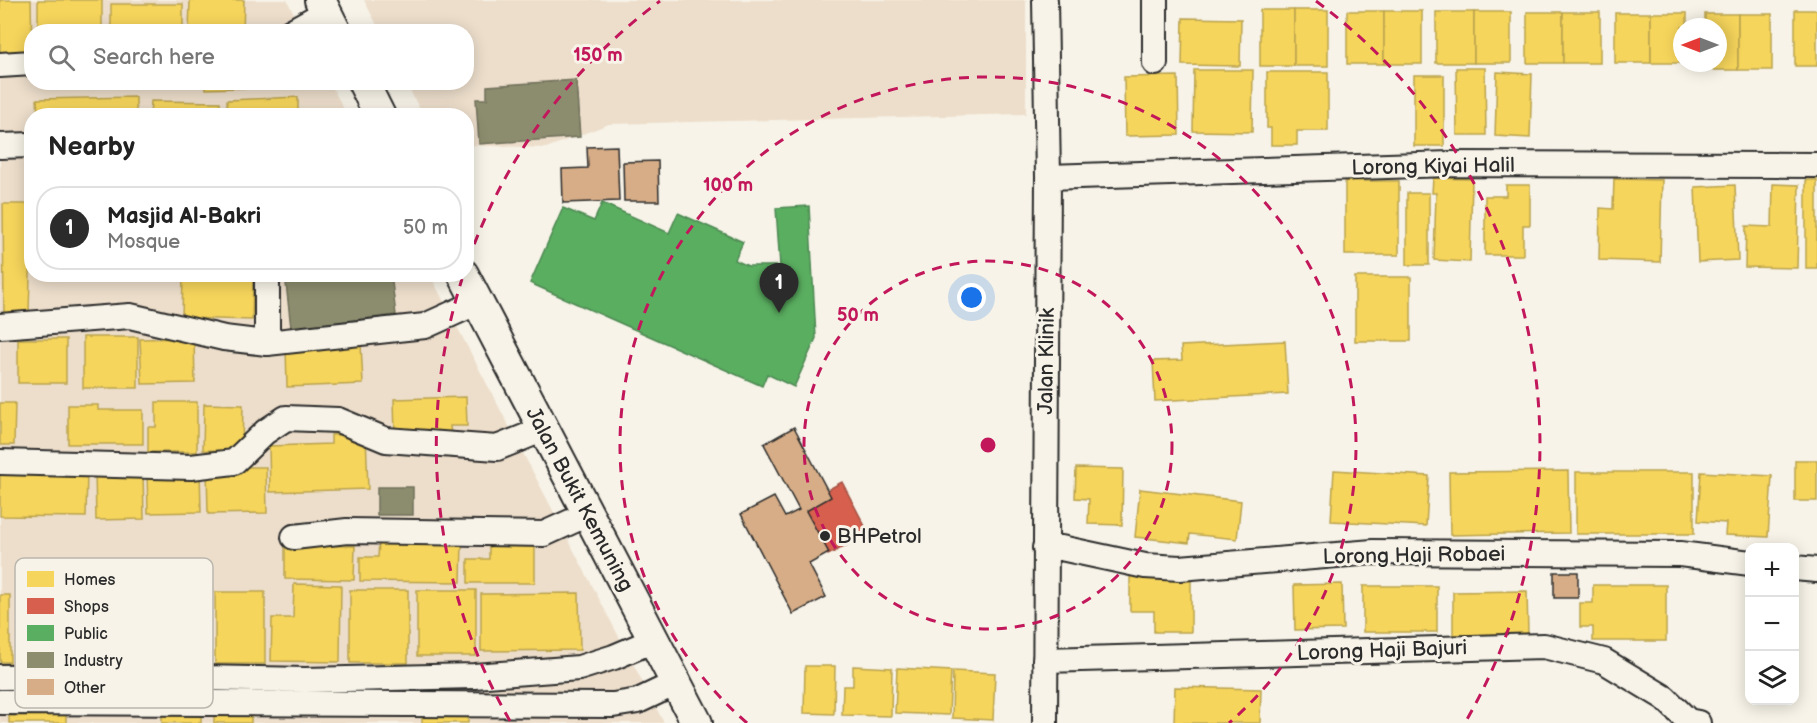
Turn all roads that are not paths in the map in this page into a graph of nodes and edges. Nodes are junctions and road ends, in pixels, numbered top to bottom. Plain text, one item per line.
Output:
1 (1045, 0) edge
2 (1155, 0) edge
3 (327, 14) edge
4 (306, 24) edge
5 (1155, 63) dead end
6 (24, 64) edge
7 (0, 65) edge
8 (367, 90) edge
9 (376, 108) edge
10 (0, 146) edge
11 (24, 146) edge
12 (1817, 165) edge
13 (1048, 177) junction
14 (267, 282) edge
15 (467, 282) edge
16 (478, 302) junction
17 (0, 326) edge
18 (267, 343) junction
19 (544, 429) junction
20 (0, 462) edge
21 (588, 514) junction
22 (294, 537) dead end
23 (1045, 548) junction
24 (1745, 562) edge
25 (1799, 568) edge
26 (1817, 570) edge
27 (654, 640) junction
28 (1045, 660) junction
29 (7, 677) edge
30 (213, 678) edge
31 (676, 683) junction
32 (7, 702) edge
33 (213, 703) edge
34 (698, 723) edge
35 (1046, 723) edge
36 (1698, 723) edge

1 - 13 street, Jalan Klinik
2 - 5 street
3 - 4 street
6 - 7 street
8 - 9 main road
10 - 11 street
12 - 13 street, Lorong Kiyai Halil
13 - 23 street, Jalan Klinik
14 - 18 street
15 - 16 main road, Jalan Bukit Kemuning
16 - 18 street
16 - 19 main road, Jalan Bukit Kemuning
17 - 18 street
19 - 20 street
19 - 21 main road, Jalan Bukit Kemuning
21 - 22 street
21 - 27 main road, Jalan Bukit Kemuning
23 - 24 street, Lorong Haji Robaei
23 - 28 street, Jalan Klinik
25 - 26 street
27 - 30 street
27 - 31 main road, Jalan Bukit Kemuning
28 - 35 street, Jalan Klinik
28 - 36 street, Lorong Haji Bajuri
29 - 32 street
31 - 33 street
31 - 34 main road, Jalan Bukit Kemuning

